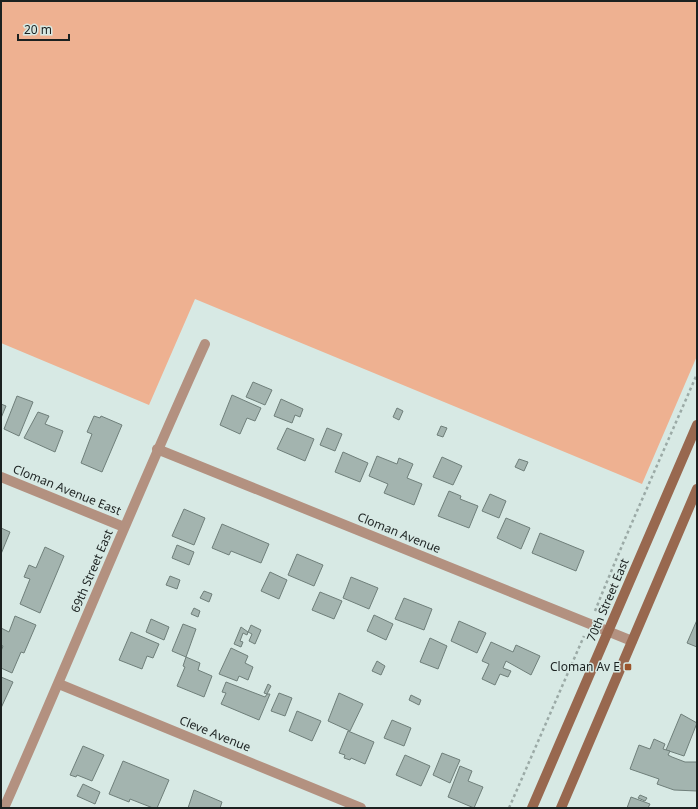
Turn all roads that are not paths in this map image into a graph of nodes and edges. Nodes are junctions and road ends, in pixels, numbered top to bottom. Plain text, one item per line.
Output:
1 (205, 344) dead end
2 (697, 425) edge
3 (157, 449) junction
4 (1, 477) edge
5 (697, 489) edge
6 (124, 527) junction
7 (608, 632) junction
8 (632, 641) junction
9 (59, 684) junction
10 (4, 808) edge
11 (361, 808) edge
12 (532, 808) edge
13 (561, 808) edge

1 - 3 street, 69th Street East
2 - 7 main road, 70th Street East
3 - 6 street, 69th Street East
3 - 7 street, Cloman Avenue
4 - 6 street, Cloman Avenue East
5 - 8 main road
6 - 9 street, 69th Street East
7 - 8 street, Cloman Avenue
7 - 12 main road, 70th Street East
8 - 13 main road
9 - 10 street, 69th Street East
9 - 11 street, Cleve Avenue

